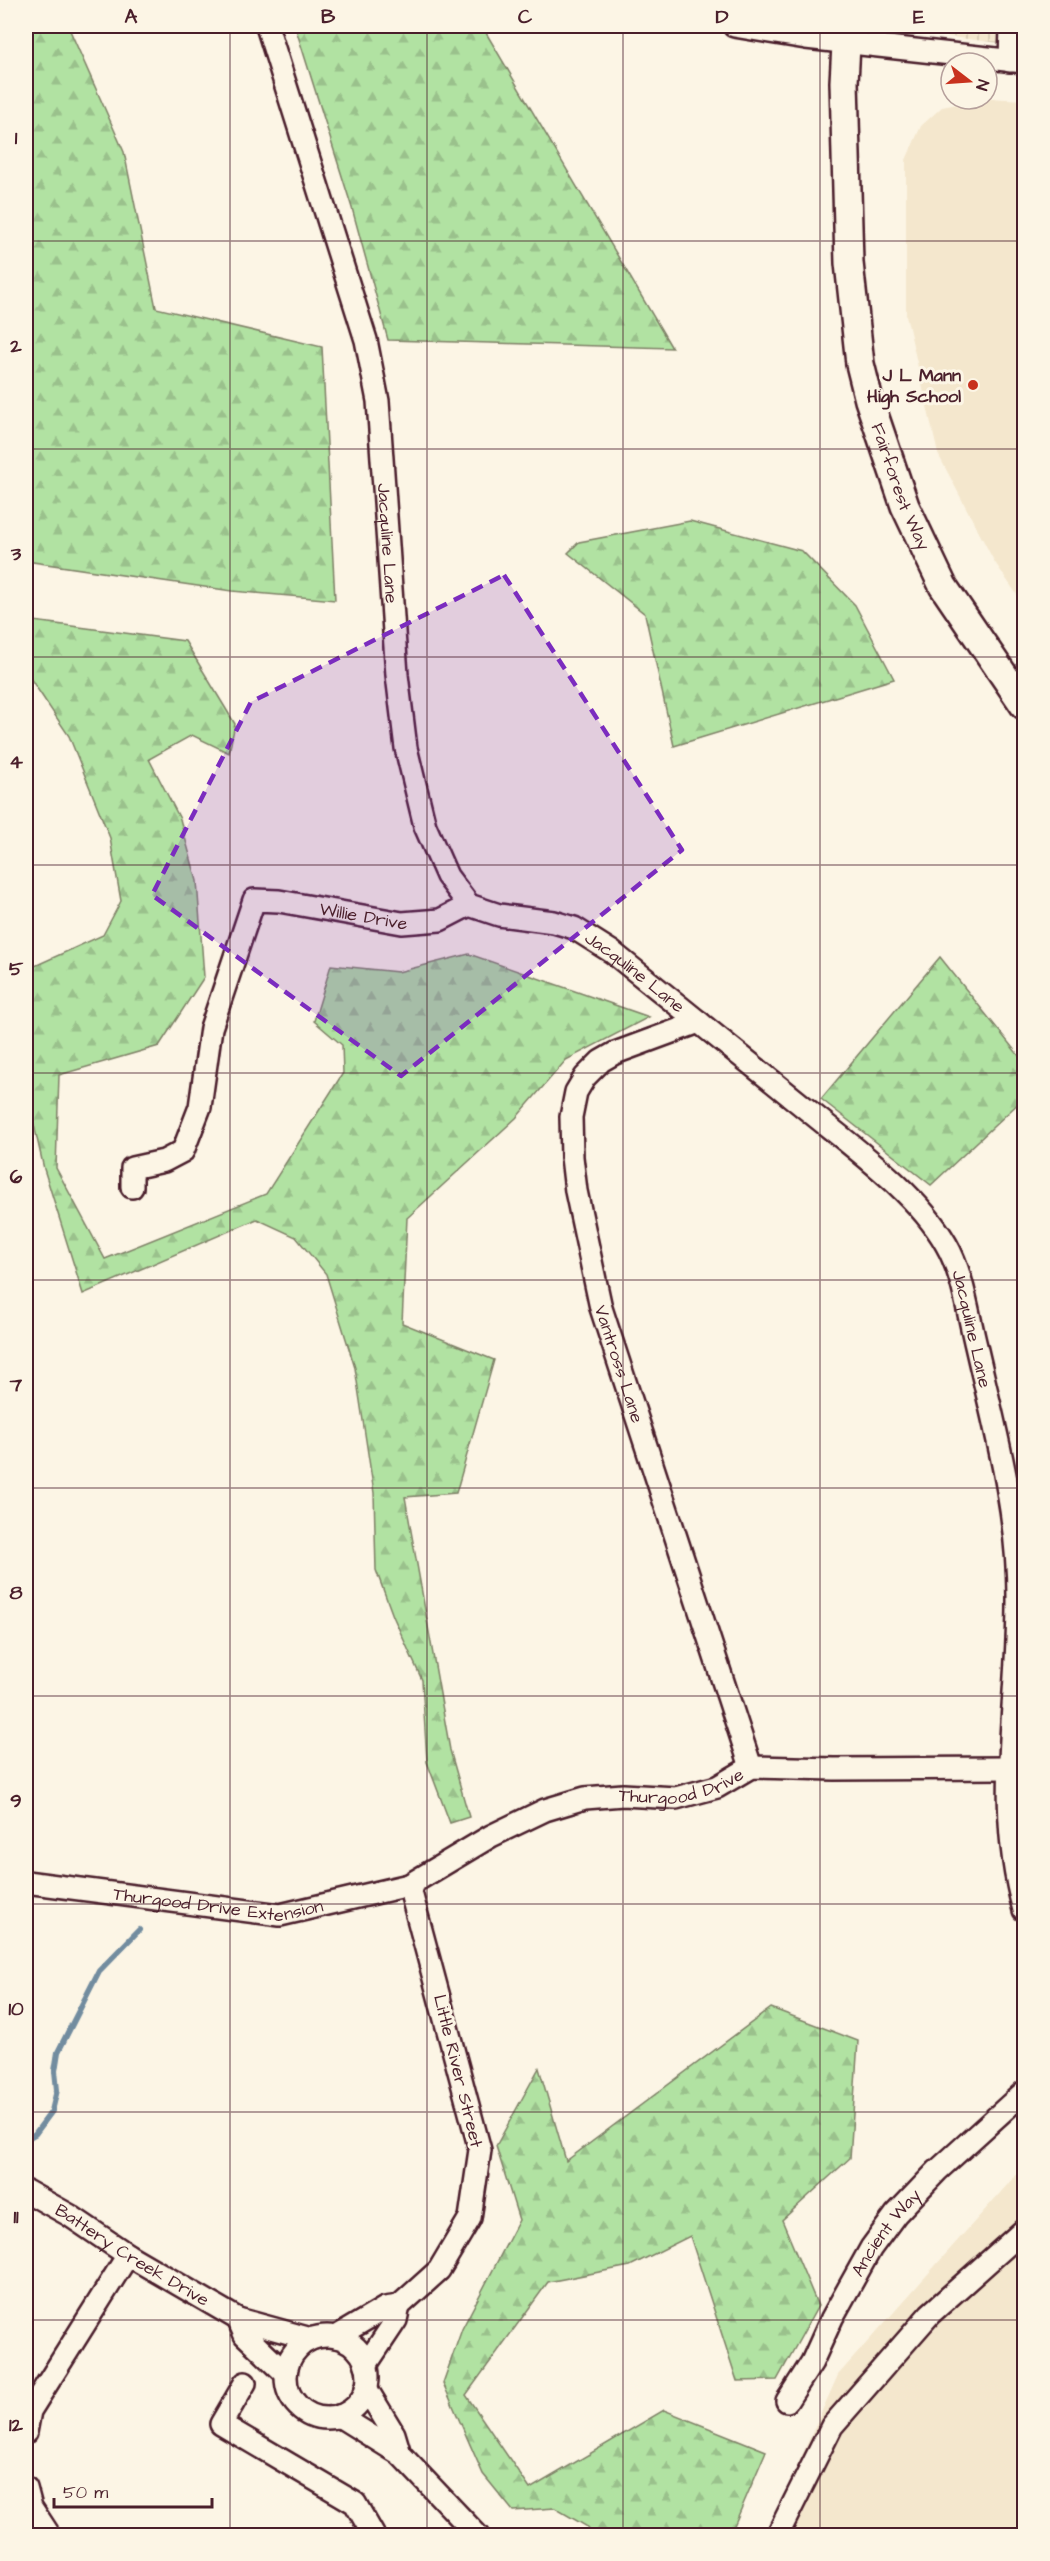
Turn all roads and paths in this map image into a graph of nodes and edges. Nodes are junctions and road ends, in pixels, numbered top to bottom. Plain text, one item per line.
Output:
1 (267, 26) edge
2 (734, 26) edge
3 (1011, 26) edge
4 (846, 34) edge
5 (1017, 61) edge
6 (1023, 699) edge
7 (470, 904) junction
8 (699, 1022) junction
9 (132, 1186) dead end
10 (752, 1767) junction
11 (1008, 1768) junction
12 (26, 1882) edge
13 (409, 1885) junction
14 (1024, 1910) edge
15 (1024, 2092) edge
16 (26, 2191) edge
17 (1024, 2230) edge
18 (128, 2255) junction
19 (399, 2306) junction
20 (238, 2319) junction
21 (336, 2337) junction
22 (311, 2339) junction
23 (366, 2365) junction
24 (286, 2374) junction
25 (245, 2383) dead end
26 (366, 2388) junction
27 (787, 2401) dead end
28 (339, 2416) junction
29 (26, 2432) edge
30 (400, 2454) junction
31 (26, 2488) edge
32 (468, 2532) edge
33 (50, 2535) edge
34 (374, 2535) edge
35 (777, 2535) edge

1 - 7 street, Jacquline Lane
2 - 4 street
3 - 5 street
4 - 5 street
4 - 6 main road, Fairforest Way
7 - 8 street, Jacquline Lane
7 - 9 street, Willie Drive
8 - 10 street, Vantross Lane
8 - 11 street, Jacquline Lane
10 - 11 street, Thurgood Drive
10 - 13 street, Thurgood Drive
11 - 14 street, Jacquline Lane
12 - 13 street, Thurgood Drive Extension
13 - 19 street, Little River Street
15 - 27 street, Ancient Way
16 - 18 street, Battery Creek Drive
17 - 35 street
18 - 20 street, Battery Creek Drive
18 - 29 street
19 - 21 street, Little River Street
19 - 23 street, Little River Street
20 - 22 street, Battery Creek Drive
20 - 24 street, Battery Creek Drive
21 - 22 street
21 - 23 street
22 - 24 street
23 - 26 street
24 - 28 street
25 - 34 street
26 - 28 street
26 - 30 street
28 - 30 street
30 - 32 street
31 - 33 street

